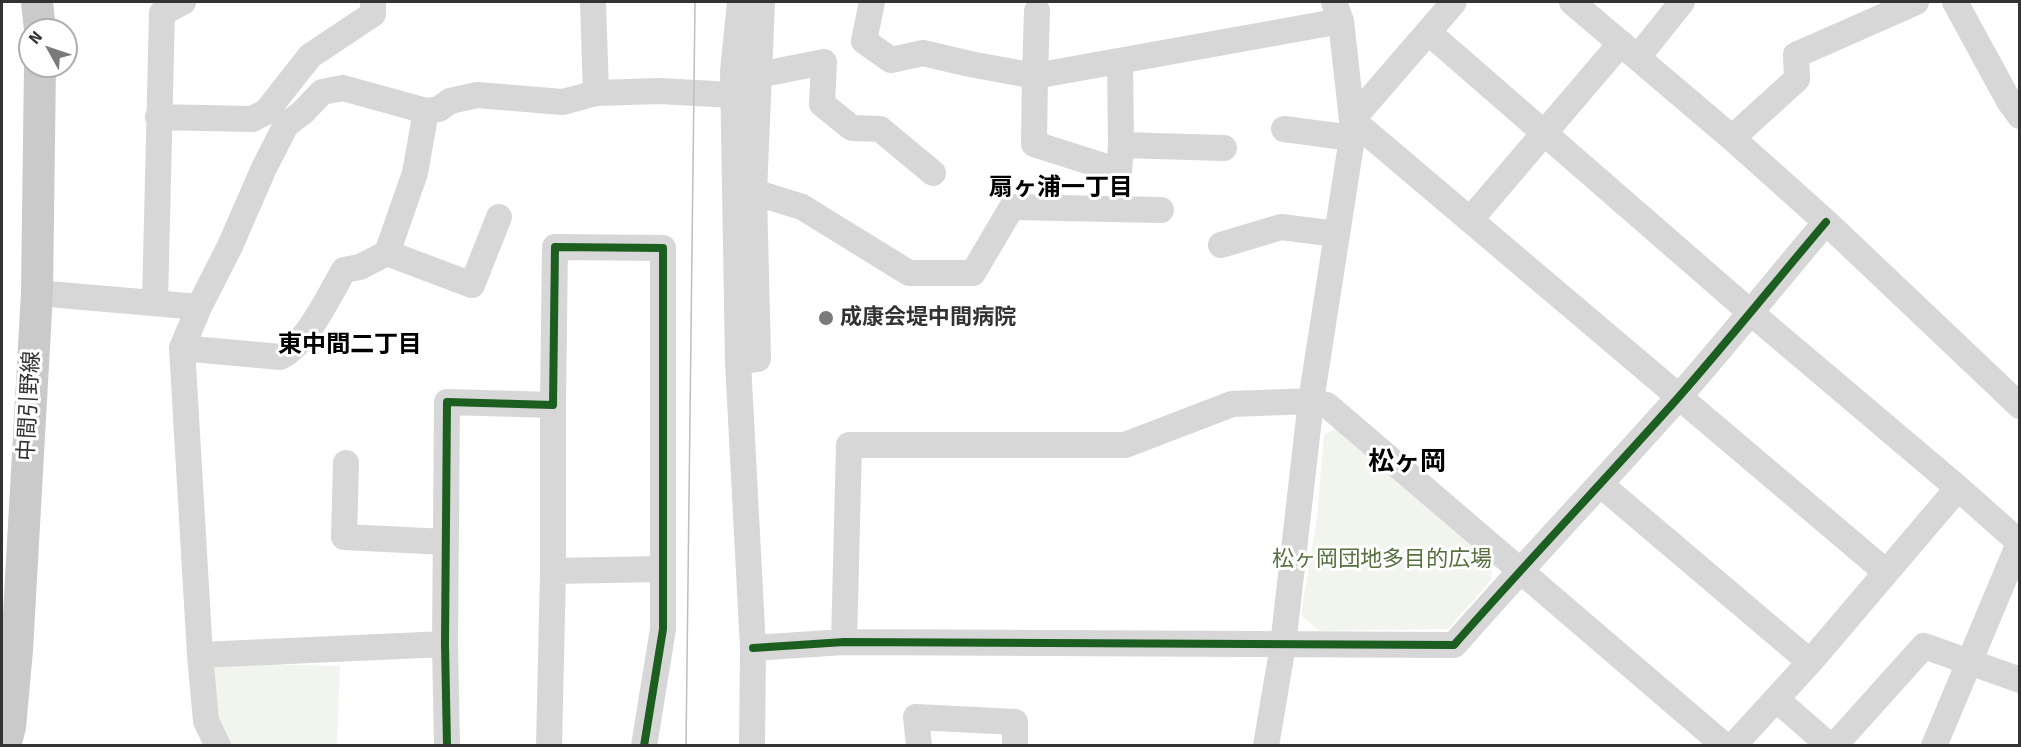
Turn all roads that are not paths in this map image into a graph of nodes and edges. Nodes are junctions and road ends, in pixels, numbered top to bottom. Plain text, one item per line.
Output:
1 (37, 2) edge
2 (183, 2) edge
3 (373, 2) edge
4 (593, 2) edge
5 (740, 2) edge
6 (762, 2) edge
7 (872, 2) edge
8 (1455, 2) edge
9 (1572, 2) edge
10 (1682, 2) edge
11 (1916, 2) edge
12 (1955, 2) edge
13 (1037, 11) dead end
14 (1338, 11) edge
15 (39, 18) edge
16 (1428, 32) junction
17 (1629, 50) junction
18 (1120, 61) junction
19 (758, 75) junction
20 (1035, 76) junction
21 (40, 78) edge
22 (733, 83) junction
23 (596, 93) junction
24 (426, 111) junction
25 (2019, 116) edge
26 (158, 117) junction
27 (276, 118) junction
28 (1284, 129) dead end
29 (1352, 129) junction
30 (1546, 133) junction
31 (1732, 138) junction
32 (1121, 145) junction
33 (1224, 148) dead end
34 (933, 173) dead end
35 (754, 192) junction
36 (1161, 210) dead end
37 (499, 218) dead end
38 (1470, 220) junction
39 (1826, 222) junction
40 (1337, 234) junction
41 (1221, 245) dead end
42 (387, 253) junction
43 (37, 293) junction
44 (155, 302) junction
45 (199, 307) junction
46 (1750, 312) junction
47 (182, 348) junction
48 (738, 362) junction
49 (1678, 397) junction
50 (1311, 401) junction
51 (553, 405) junction
52 (2019, 405) edge
53 (346, 463) dead end
54 (1600, 484) junction
55 (1958, 488) junction
56 (2019, 541) edge
57 (446, 542) junction
58 (662, 569) junction
59 (1519, 570) junction
60 (553, 571) junction
61 (1886, 572) junction
62 (844, 642) junction
63 (445, 644) junction
64 (1283, 645) junction
65 (753, 648) junction
66 (9, 650) edge
67 (200, 655) junction
68 (1968, 661) junction
69 (1810, 662) junction
70 (2019, 680) edge
71 (1776, 699) junction
72 (5, 746) edge
73 (218, 746) edge
74 (447, 746) edge
75 (549, 746) edge
76 (644, 746) edge
77 (752, 746) edge
78 (919, 746) edge
79 (1015, 746) edge
80 (1266, 746) edge
81 (1725, 746) edge
82 (1733, 746) edge
83 (1830, 746) edge
84 (1834, 746) edge
85 (1934, 746) edge

1 - 15 main road
2 - 26 street
3 - 27 street
4 - 23 street
5 - 22 street
6 - 19 street
7 - 20 street
8 - 16 street
9 - 17 street
10 - 17 street
11 - 31 street
12 - 25 street
13 - 20 street
14 - 18 street
14 - 29 street
16 - 29 street
16 - 30 street
17 - 30 street
17 - 31 street
18 - 20 street
18 - 32 street
19 - 22 street
19 - 34 street
19 - 35 street
20 - 32 street
21 - 43 main road, 中間引野線
22 - 23 street
22 - 48 street
23 - 24 street
24 - 27 street
24 - 42 street
26 - 27 street
26 - 44 street
27 - 45 street
28 - 29 street
29 - 38 street
29 - 40 street
30 - 38 street
30 - 46 street
31 - 39 street
32 - 33 street
35 - 36 street
35 - 48 street
37 - 42 street
38 - 49 street
39 - 46 street
39 - 52 street
40 - 41 street
40 - 50 street
42 - 47 street
43 - 44 street
43 - 66 main road, 中間引野線
44 - 45 street
45 - 47 street
46 - 49 street
46 - 55 street
47 - 67 street
48 - 65 street
49 - 54 street
49 - 61 street
50 - 59 street
50 - 62 street
50 - 64 street
51 - 57 street
51 - 58 street
51 - 60 street
53 - 57 street
54 - 59 street
54 - 69 street
55 - 56 street
55 - 61 street
56 - 68 street
57 - 63 street
58 - 60 street
58 - 76 street
59 - 64 street
59 - 81 street
60 - 75 street
61 - 69 street
62 - 64 street
62 - 65 street
63 - 67 street
63 - 74 street
64 - 80 street
65 - 77 street
66 - 72 main road, 中間引野線
67 - 73 street
68 - 70 street
68 - 84 street
68 - 85 street
69 - 71 street
71 - 82 street
71 - 83 street
78 - 79 street

